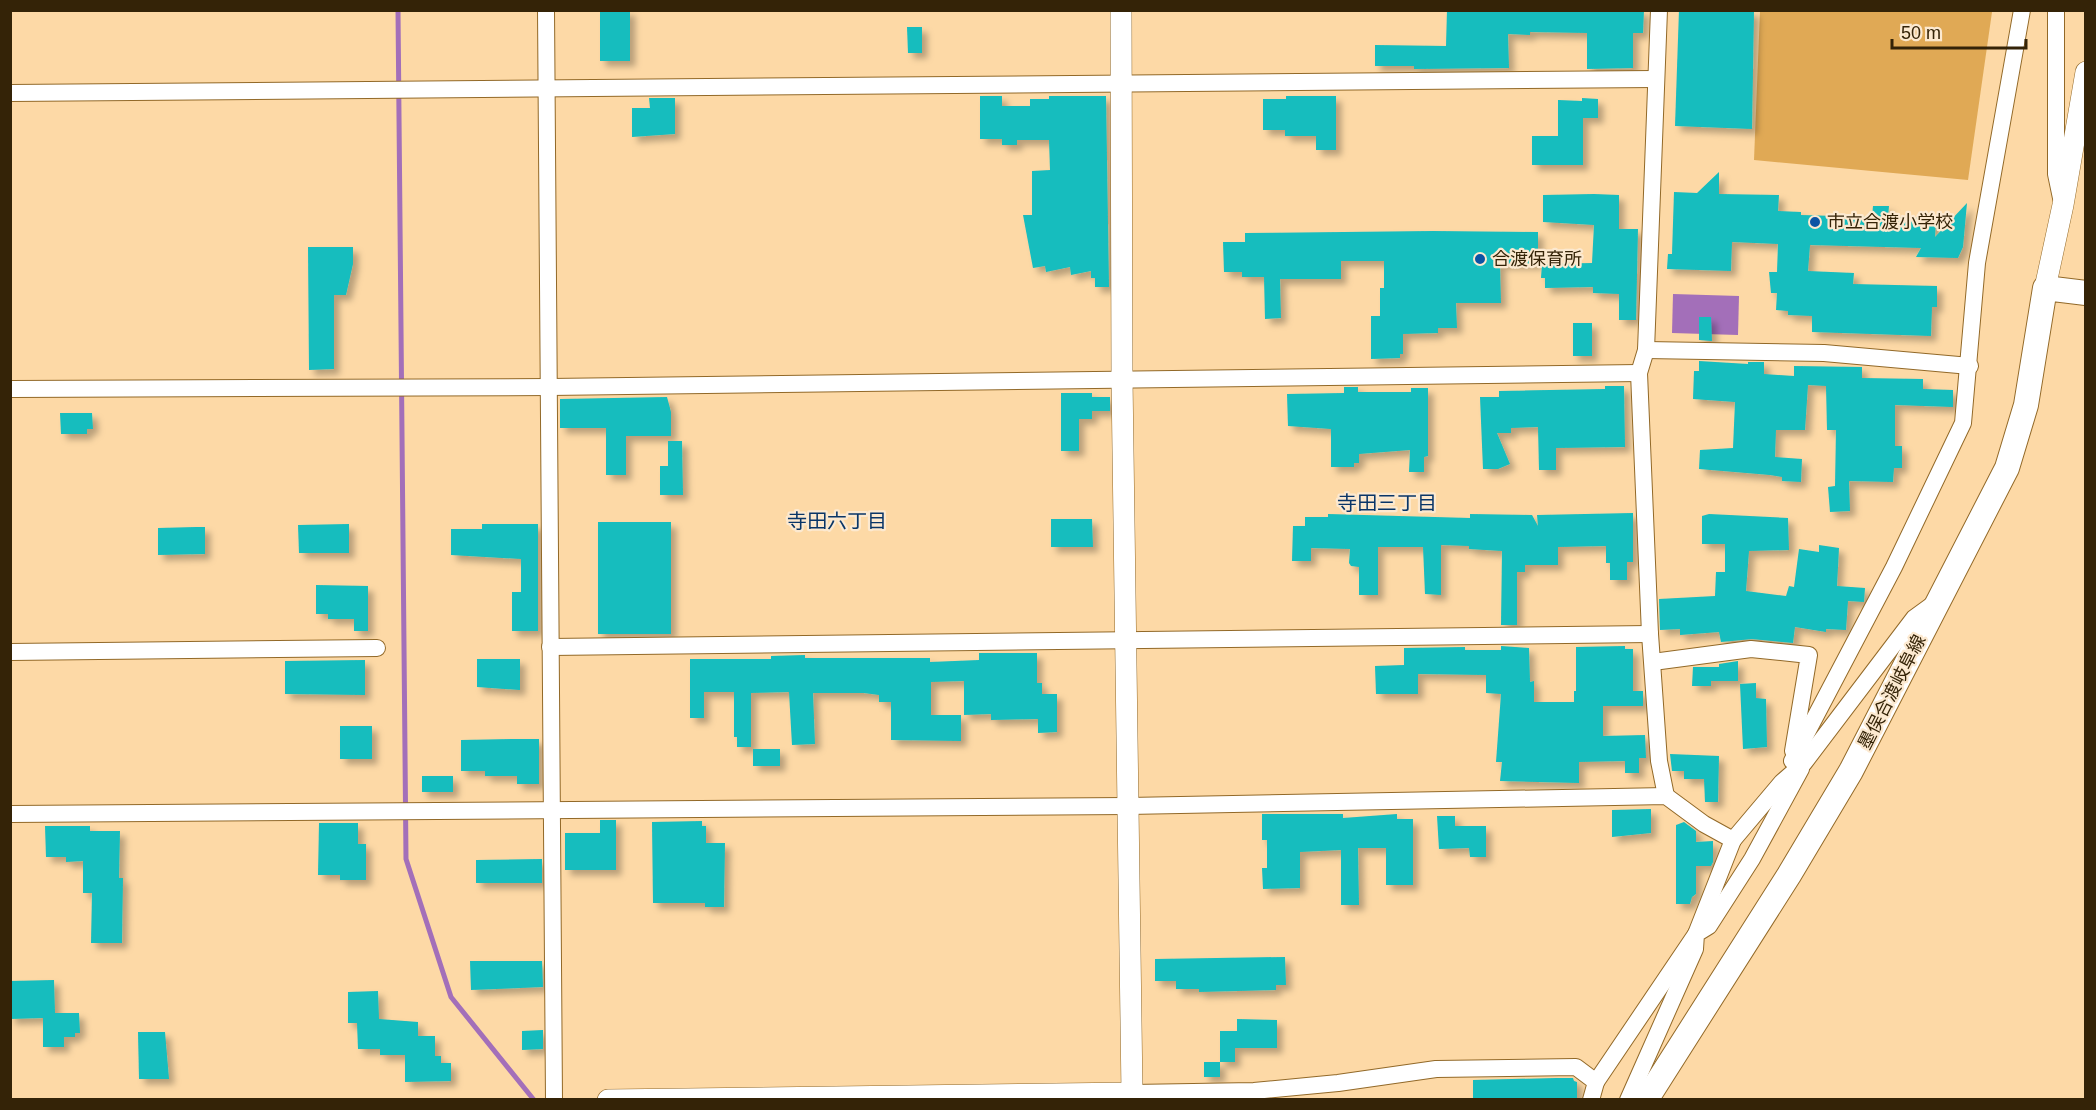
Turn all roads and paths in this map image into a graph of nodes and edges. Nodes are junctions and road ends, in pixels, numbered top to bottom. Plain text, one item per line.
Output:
1 (546, 10) edge
2 (1121, 10) edge
3 (1659, 10) edge
4 (2022, 10) edge
5 (2056, 10) edge
6 (2085, 72) edge
7 (1655, 79) junction
8 (1122, 83) junction
9 (547, 88) junction
10 (10, 93) edge
11 (2062, 205) junction
12 (2065, 291) edge
13 (1646, 350) junction
14 (1970, 366) junction
15 (1639, 373) junction
16 (1122, 379) junction
17 (550, 387) junction
18 (10, 389) edge
19 (1941, 598) junction
20 (1650, 634) junction
21 (1126, 642) junction
22 (550, 647) junction
23 (377, 648) dead end
24 (10, 652) edge
25 (1653, 662) junction
26 (1795, 766) junction
27 (1666, 796) junction
28 (1128, 806) junction
29 (552, 811) junction
30 (10, 814) edge
31 (1733, 840) junction
32 (1696, 934) junction
33 (1596, 1082) junction
34 (1132, 1092) junction
35 (1254, 1095) edge
36 (954, 1098) edge
37 (554, 1100) edge
38 (608, 1100) edge
39 (1591, 1100) edge
40 (1628, 1100) edge
41 (1646, 1100) edge

1 - 9 street
2 - 8 street
3 - 7 street
4 - 14 street
5 - 11 street
6 - 11 street
7 - 8 street
7 - 13 street
8 - 9 street
8 - 16 street
9 - 10 street
9 - 17 street
11 - 12 street
12 - 19 main road, 墨俣合渡岐阜線
13 - 14 street
13 - 15 street
14 - 26 street
15 - 16 street
15 - 20 street
16 - 17 street
16 - 21 street
17 - 18 street
17 - 22 street
19 - 26 street
19 - 41 main road, 墨俣合渡岐阜線
20 - 21 street
20 - 25 street
21 - 22 street
21 - 28 street
22 - 29 street
23 - 24 street
25 - 26 street
25 - 27 street
26 - 31 street
26 - 32 street
27 - 28 street
27 - 31 street
28 - 29 street
28 - 34 street
29 - 30 street
29 - 37 street
31 - 32 street
32 - 33 street
32 - 40 street
33 - 35 street
33 - 39 street
34 - 35 street
34 - 36 street
36 - 38 street

